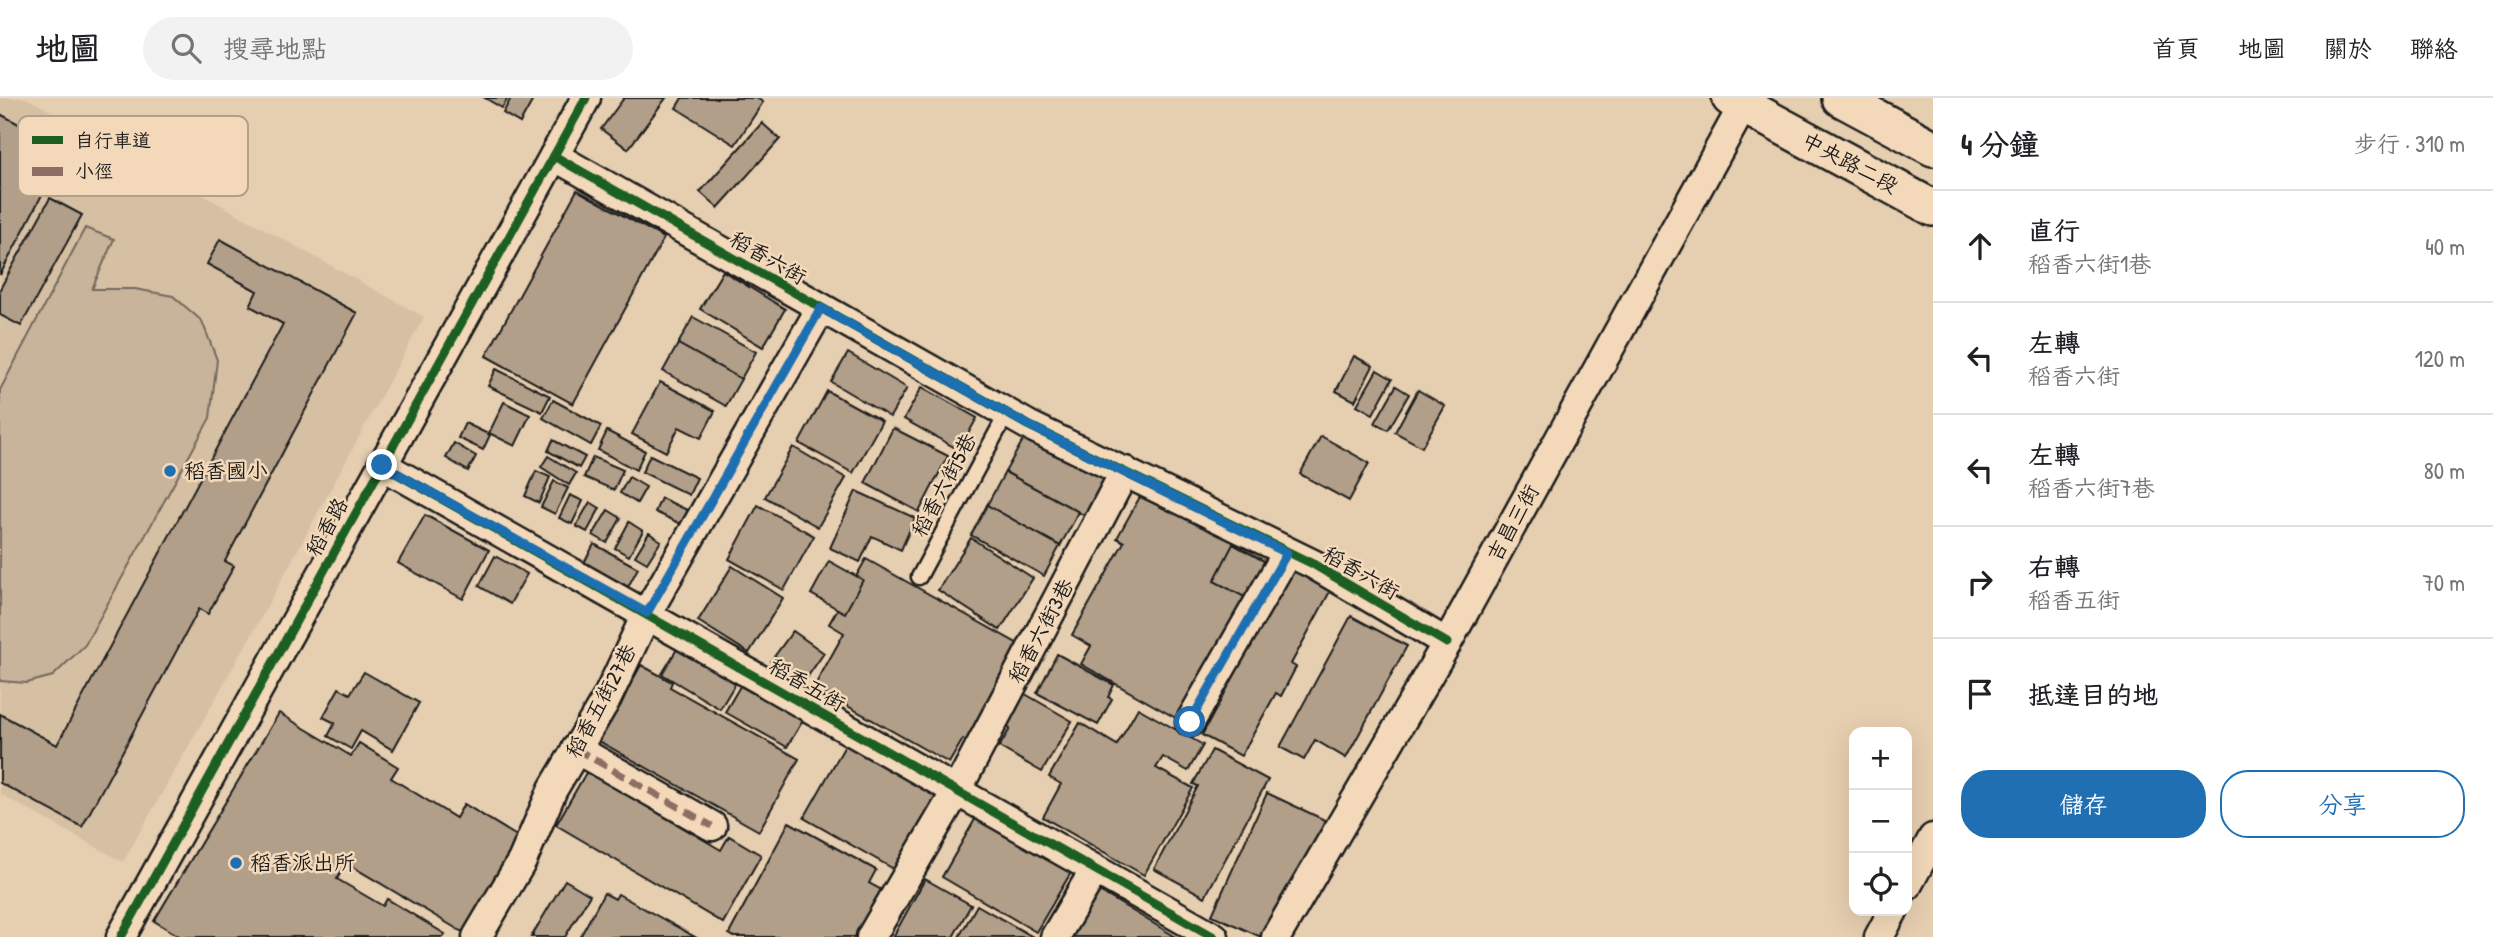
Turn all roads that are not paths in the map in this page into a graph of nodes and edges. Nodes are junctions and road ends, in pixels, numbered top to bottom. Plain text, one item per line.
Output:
1 (586, 98) edge
2 (1840, 98) edge
3 (1737, 102) edge
4 (1933, 148) edge
5 (554, 156) junction
6 (1933, 208) edge
7 (821, 308) junction
8 (1007, 413) junction
9 (382, 465) junction
10 (1125, 471) junction
11 (1287, 553) junction
12 (919, 577) dead end
13 (647, 613) junction
14 (1447, 643) junction
15 (1190, 722) dead end
16 (576, 749) junction
17 (957, 790) junction
18 (712, 826) dead end
19 (1933, 838) edge
20 (1094, 871) junction
21 (1912, 877) edge
22 (1890, 916) edge
23 (479, 936) edge
24 (121, 937) edge
25 (871, 937) edge
26 (1055, 937) edge
27 (1214, 937) edge
28 (1276, 937) edge
29 (1879, 937) edge

1 - 5 street, 稻香路
2 - 4 street
3 - 6 street, 中央路二段
3 - 14 street, 吉昌三街
5 - 7 street, 稻香六街
5 - 9 street, 稻香路
7 - 8 street, 稻香六街
7 - 13 street, 稻香五街27巷
8 - 10 street, 稻香六街
8 - 12 lane, 稻香六街5巷
9 - 13 street, 稻香五街
9 - 24 street, 稻香路
10 - 11 street, 稻香六街
10 - 17 street, 稻香六街3巷
11 - 14 street, 稻香六街
11 - 15 street
13 - 16 street, 稻香五街27巷
13 - 17 street, 稻香五街
14 - 28 street, 吉昌三街
16 - 18 street
16 - 23 street, 稻香五街27巷
17 - 20 street, 稻香五街
17 - 25 street, 稻香六街3巷
19 - 21 street
20 - 26 street
20 - 27 street, 稻香五街
22 - 29 street

